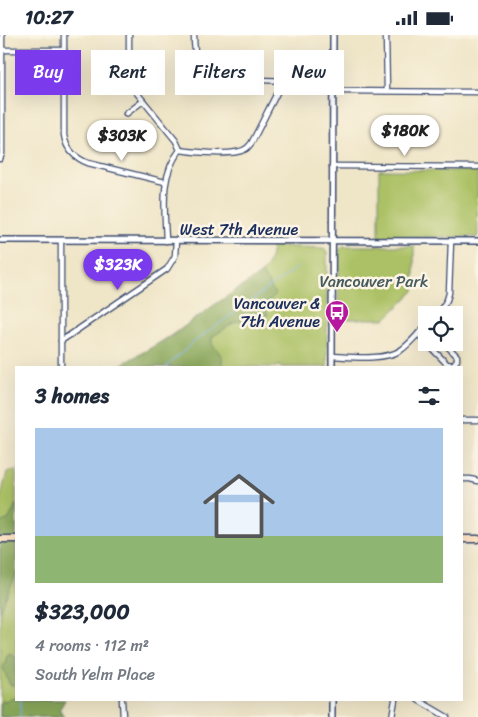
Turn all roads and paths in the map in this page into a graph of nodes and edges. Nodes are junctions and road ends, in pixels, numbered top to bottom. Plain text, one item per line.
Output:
1 (2, 35) edge
2 (64, 35) edge
3 (130, 35) edge
4 (194, 35) edge
5 (333, 35) edge
6 (386, 35) edge
7 (2, 50) junction
8 (15, 50) edge
9 (64, 50) edge
10 (333, 50) edge
11 (274, 81) edge
12 (344, 91) edge
13 (387, 91) junction
14 (478, 92) edge
15 (64, 95) edge
16 (276, 95) edge
17 (333, 95) edge
18 (143, 101) junction
19 (1, 107) edge
20 (126, 114) dead end
21 (180, 150) junction
22 (0, 159) edge
23 (332, 166) junction
24 (478, 167) edge
25 (165, 182) junction
26 (0, 240) edge
27 (61, 241) junction
28 (166, 241) junction
29 (176, 241) junction
30 (332, 241) junction
31 (451, 241) junction
32 (478, 241) edge
33 (443, 306) edge
34 (418, 334) edge
35 (61, 341) junction
36 (434, 351) edge
37 (451, 351) edge
38 (332, 357) junction
39 (61, 366) edge
40 (332, 366) edge
41 (463, 420) edge
42 (478, 420) edge
43 (463, 479) edge
44 (478, 481) edge
45 (0, 539) edge
46 (15, 539) edge
47 (463, 539) edge
48 (478, 539) edge
49 (122, 701) edge
50 (332, 701) edge
51 (395, 701) edge
52 (420, 701) edge
53 (123, 717) edge
54 (332, 717) edge
55 (392, 717) edge
56 (448, 717) edge

1 - 7 street
2 - 9 street
3 - 18 street
4 - 11 street
5 - 10 street
6 - 13 street
7 - 8 street
7 - 19 street
12 - 13 street
13 - 14 street
15 - 25 street
16 - 21 street
17 - 23 street
18 - 20 street
18 - 21 street
19 - 22 street
21 - 25 street
23 - 24 street
23 - 30 street
25 - 28 street
26 - 27 street, West 7th Avenue
27 - 28 street, West 7th Avenue
27 - 35 street
28 - 29 street, West 7th Avenue
29 - 30 street, West 7th Avenue
29 - 35 street
30 - 31 street, West 7th Avenue
30 - 38 street
31 - 32 street, West 7th Avenue
31 - 33 street
34 - 38 street
35 - 39 street
36 - 37 street
38 - 40 street
41 - 42 street
43 - 44 street
45 - 46 main road
47 - 48 main road
49 - 53 street
50 - 54 street
51 - 55 street
52 - 56 street

